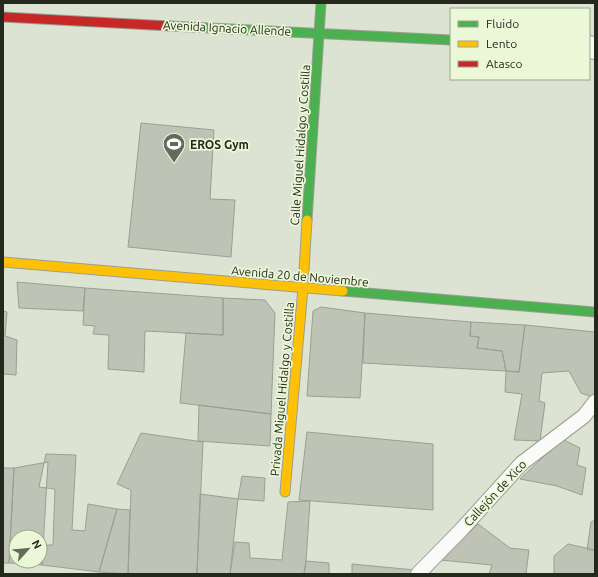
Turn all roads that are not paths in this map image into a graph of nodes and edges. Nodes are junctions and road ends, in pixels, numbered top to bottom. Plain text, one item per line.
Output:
1 (321, 3) edge
2 (3, 16) edge
3 (319, 32) junction
4 (450, 40) edge
5 (3, 262) edge
6 (303, 288) junction
7 (595, 312) edge
8 (595, 402) edge
9 (284, 492) dead end
10 (418, 574) edge

1 - 3 street, Calle Miguel Hidalgo y Costilla
2 - 3 street, Avenida Ignacio Allende
3 - 4 street, Avenida Ignacio Allende
3 - 6 street, Calle Miguel Hidalgo y Costilla
5 - 6 street, Avenida 20 de Noviembre
6 - 7 street, Avenida 20 de Noviembre
6 - 9 street, Privada Miguel Hidalgo y Costilla
8 - 10 lane, Callejón de Xico

